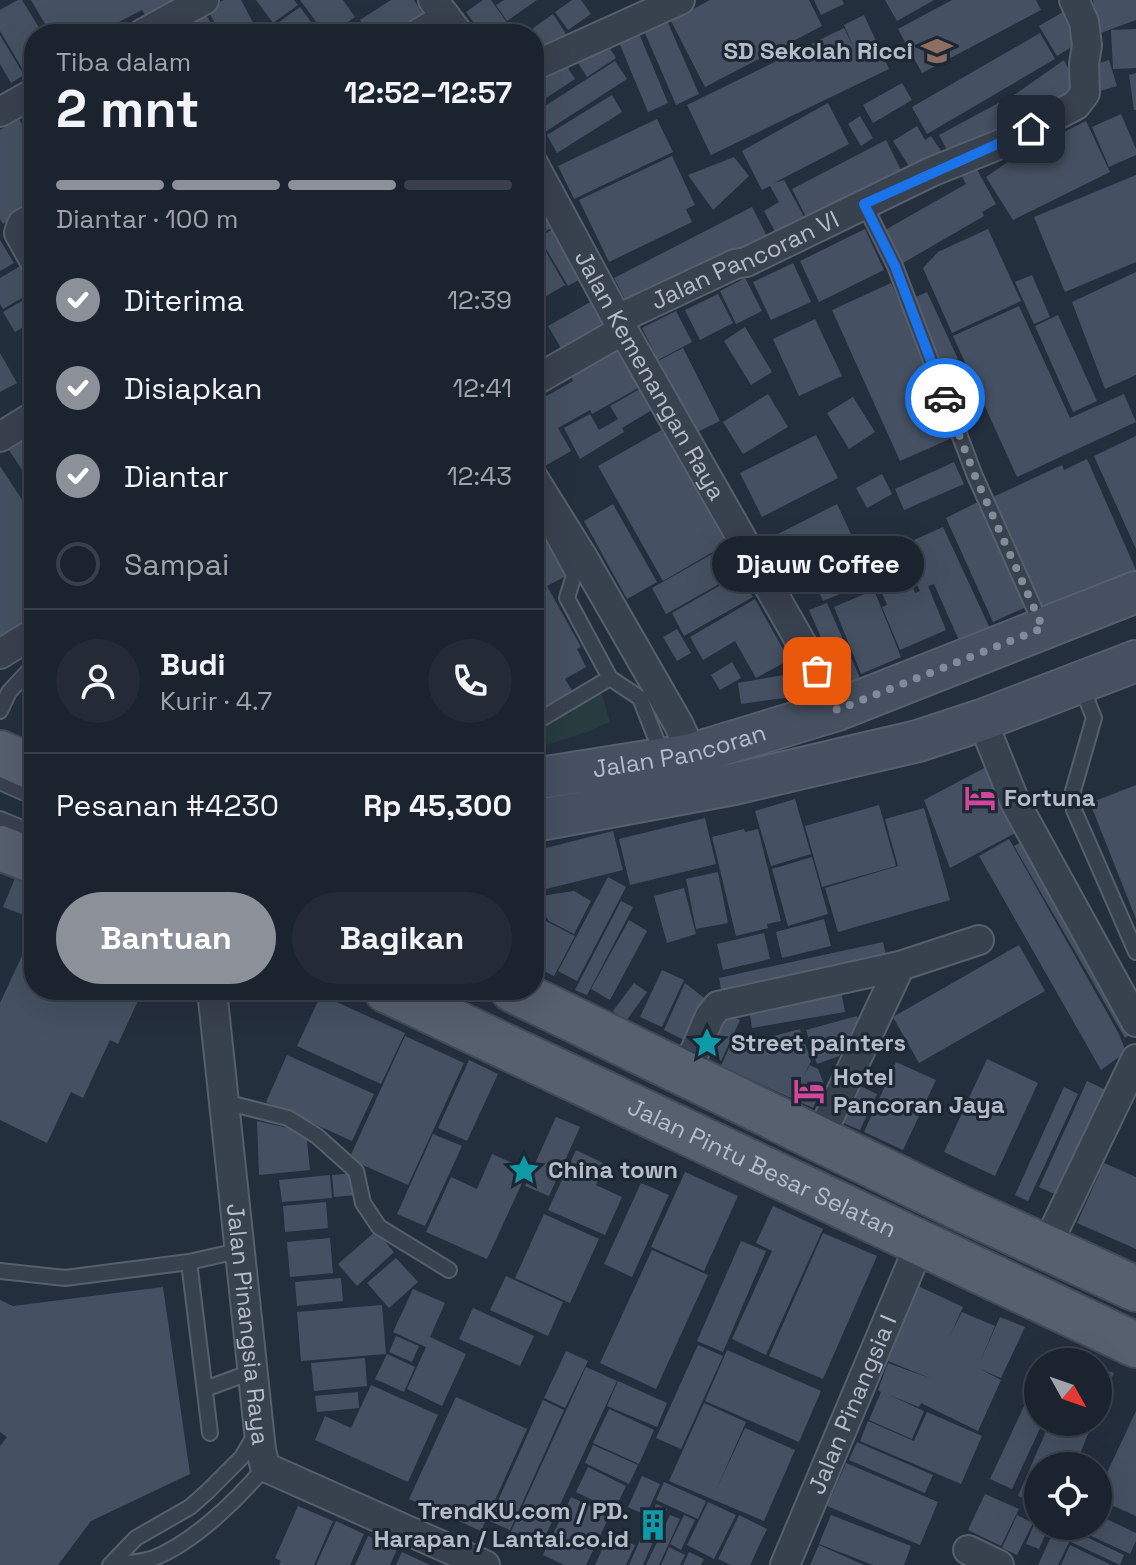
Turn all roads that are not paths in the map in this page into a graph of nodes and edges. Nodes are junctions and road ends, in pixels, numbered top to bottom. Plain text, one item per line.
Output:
1 (204, 0) edge
2 (680, 0) edge
3 (1074, 0) edge
4 (160, 24) edge
5 (544, 61) edge
6 (24, 99) edge
7 (0, 112) edge
8 (864, 204) junction
9 (544, 206) edge
10 (620, 324) junction
11 (544, 374) edge
12 (24, 422) edge
13 (0, 437) edge
14 (544, 496) edge
15 (544, 519) edge
16 (1136, 592) edge
17 (1043, 628) junction
18 (24, 639) edge
19 (0, 654) edge
20 (1136, 661) edge
21 (24, 676) edge
22 (610, 678) junction
23 (1081, 685) junction
24 (837, 710) junction
25 (0, 711) edge
26 (544, 717) edge
27 (982, 720) junction
28 (0, 753) edge
29 (678, 758) junction
30 (24, 764) edge
31 (544, 778) edge
32 (0, 782) edge
33 (24, 793) edge
34 (0, 819) edge
35 (544, 819) edge
36 (24, 829) edge
37 (0, 848) edge
38 (24, 857) edge
39 (0, 868) edge
40 (24, 877) edge
41 (979, 940) dead end
42 (1136, 952) edge
43 (900, 966) junction
44 (213, 1000) edge
45 (407, 1000) edge
46 (533, 1000) edge
47 (1136, 1022) edge
48 (1136, 1059) edge
49 (685, 1074) junction
50 (225, 1102) junction
51 (819, 1139) junction
52 (920, 1244) junction
53 (1045, 1249) junction
54 (242, 1250) junction
55 (189, 1262) junction
56 (449, 1270) dead end
57 (0, 1271) edge
58 (1136, 1289) edge
59 (1136, 1345) edge
60 (254, 1371) junction
61 (205, 1389) junction
62 (259, 1429) junction
63 (210, 1433) dead end
64 (265, 1467) junction
65 (968, 1550) dead end
66 (110, 1565) edge
67 (485, 1565) edge
68 (785, 1565) edge
69 (999, 1565) edge

1 - 4 street
2 - 5 street
3 - 8 street, Jalan Pancoran VI
6 - 7 street
8 - 10 street, Jalan Pancoran VI
8 - 17 lane
9 - 10 street, Jalan Kemenangan Raya
10 - 11 street, Jalan Pancoran VI
10 - 24 street, Jalan Kemenangan Raya
12 - 13 street
14 - 29 street
15 - 22 lane
16 - 17 main road, Jalan Pancoran
17 - 24 main road, Jalan Pancoran
18 - 19 street
20 - 23 main road, Jalan Pancoran
21 - 25 lane
22 - 26 lane
22 - 29 lane
23 - 27 main road, Jalan Pancoran
23 - 42 lane
24 - 29 main road, Jalan Pancoran
27 - 35 main road, Jalan Pancoran
27 - 47 street
28 - 30 main road
29 - 31 main road, Jalan Pancoran
32 - 33 lane
34 - 36 lane
37 - 38 main road
39 - 40 street
41 - 43 street
43 - 49 street
43 - 51 street
44 - 50 street, Jalan Pinangsia Raya
45 - 52 main road, Jalan Pintu Besar Selatan
46 - 49 main road, Jalan Pintu Besar Selatan
48 - 53 street
49 - 51 main road, Jalan Pintu Besar Selatan
50 - 54 street, Jalan Pinangsia Raya
50 - 56 lane
51 - 53 main road, Jalan Pintu Besar Selatan
52 - 59 main road, Jalan Pintu Besar Selatan
52 - 68 street, Jalan Pinangsia I
53 - 58 main road, Jalan Pintu Besar Selatan
54 - 55 lane
54 - 60 street, Jalan Pinangsia Raya
55 - 57 lane
55 - 61 lane
60 - 61 lane
60 - 62 street, Jalan Pinangsia Raya
61 - 63 lane
62 - 64 street, Jalan Pinangsia Raya
62 - 66 lane
64 - 66 lane
64 - 67 street, Jalan Pinangsia Raya
65 - 69 street

